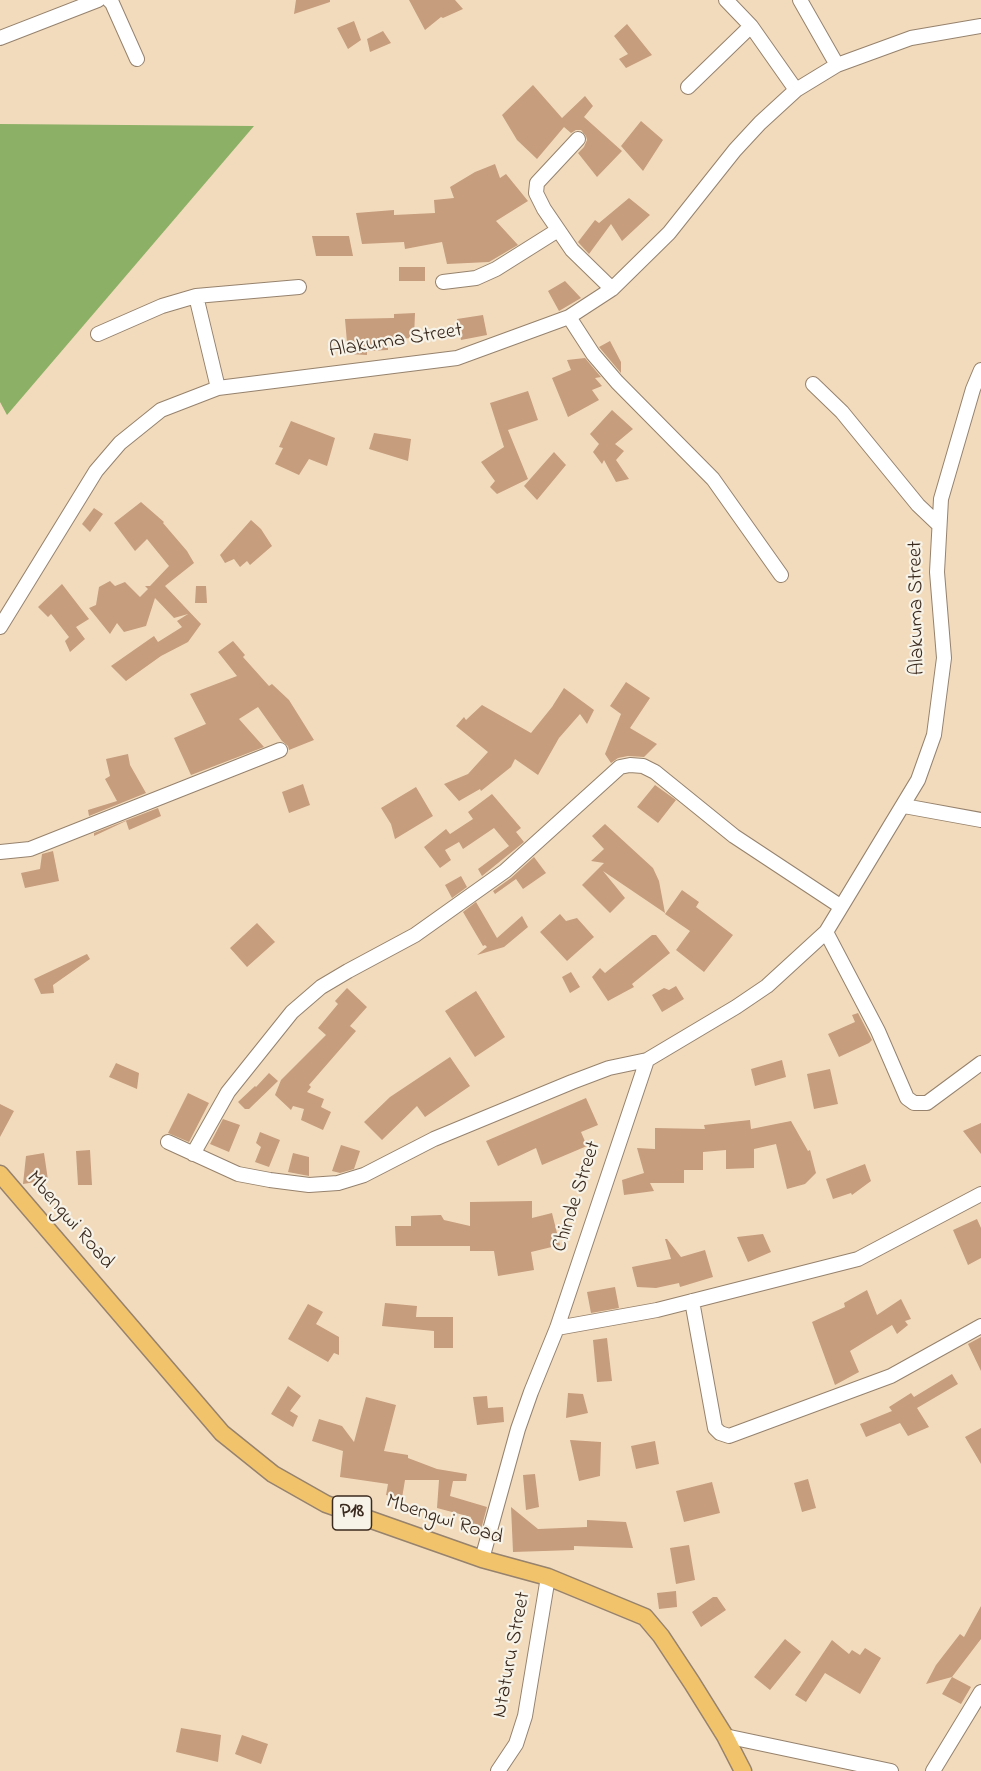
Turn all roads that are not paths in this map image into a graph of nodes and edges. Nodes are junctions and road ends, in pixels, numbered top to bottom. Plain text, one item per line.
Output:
1 (98, 0) edge
2 (109, 0) edge
3 (726, 0) edge
4 (800, 0) edge
5 (751, 26) junction
6 (981, 26) edge
7 (0, 38) edge
8 (137, 59) dead end
9 (837, 65) junction
10 (688, 87) dead end
11 (796, 90) junction
12 (578, 139) dead end
13 (558, 230) junction
14 (443, 282) dead end
15 (299, 287) dead end
16 (612, 289) junction
17 (196, 296) junction
18 (569, 317) junction
19 (98, 334) dead end
20 (981, 370) edge
21 (813, 384) dead end
22 (218, 388) junction
23 (939, 525) junction
24 (781, 575) dead end
25 (0, 627) edge
26 (280, 750) dead end
27 (904, 806) junction
28 (981, 819) edge
29 (0, 852) edge
30 (840, 906) junction
31 (826, 932) junction
32 (647, 1060) junction
33 (981, 1063) edge
34 (168, 1142) dead end
35 (193, 1154) junction
36 (0, 1174) edge
37 (981, 1194) edge
38 (692, 1301) junction
39 (981, 1326) edge
40 (557, 1328) junction
41 (482, 1558) junction
42 (548, 1577) junction
43 (981, 1692) edge
44 (725, 1736) junction
45 (498, 1771) edge
46 (743, 1771) edge
47 (891, 1771) edge
48 (933, 1771) edge

1 - 7 street
2 - 8 street
3 - 5 street
4 - 9 street
5 - 10 street
5 - 11 street
6 - 9 street, Alakuma Street
9 - 11 street, Alakuma Street
11 - 16 street, Alakuma Street
12 - 13 street
13 - 14 street
13 - 16 street
15 - 17 street
16 - 18 street, Alakuma Street
17 - 19 street
17 - 22 street
18 - 22 street, Alakuma Street
18 - 24 street
20 - 23 street, Alakuma Street
21 - 23 street
22 - 25 street, Alakuma Street
23 - 27 street, Alakuma Street
26 - 29 street
27 - 28 street
27 - 30 street, Alakuma Street
30 - 31 street, Alakuma Street
30 - 35 street
31 - 32 street
31 - 33 street
32 - 35 street
32 - 40 street, Chinde Street
34 - 35 street
36 - 41 main road, Mbengwi Road / P18
37 - 38 street
38 - 39 street
38 - 40 street
40 - 41 street, Chinde Street
41 - 42 main road, Mbengwi Road / P18
42 - 44 main road, Mbengwi Road / P18
42 - 45 street, Ntaturu Street
43 - 48 street
44 - 46 main road, Mbengwi Road / P18
44 - 47 street

